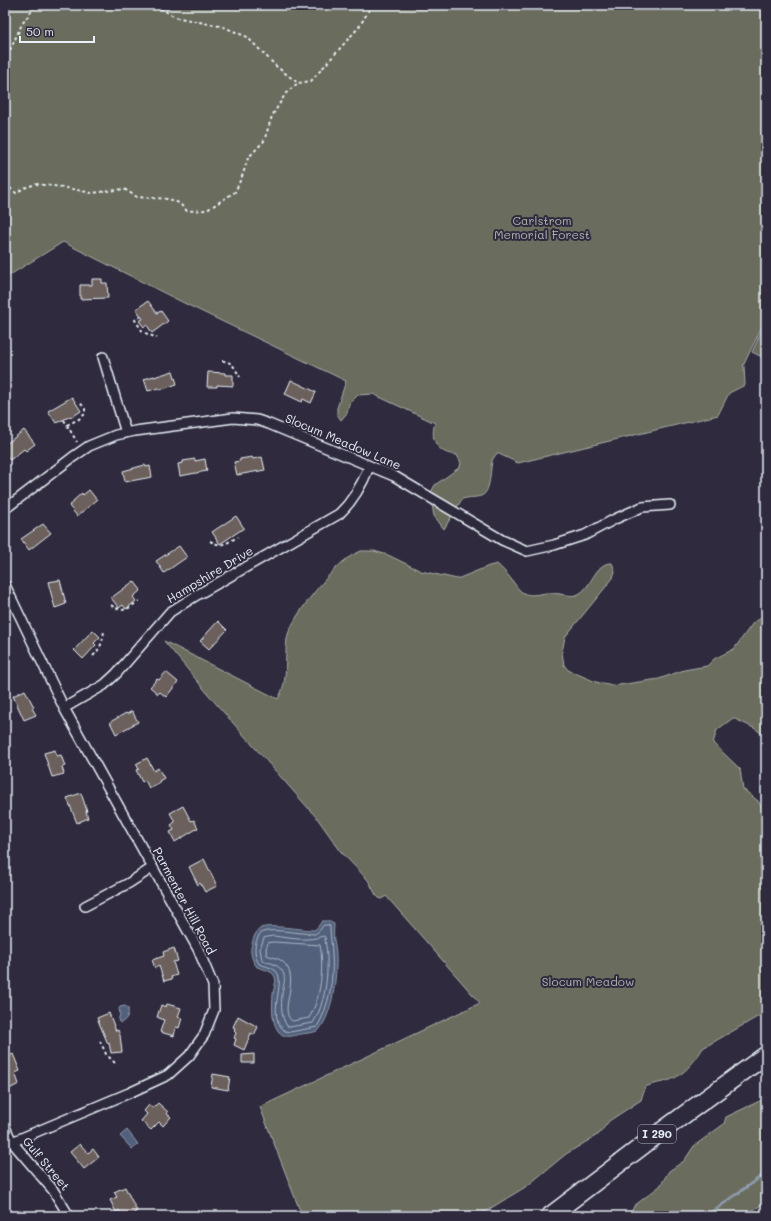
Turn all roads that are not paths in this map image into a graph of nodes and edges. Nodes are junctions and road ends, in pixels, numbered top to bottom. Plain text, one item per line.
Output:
1 (103, 357) dead end
2 (126, 433) junction
3 (369, 467) junction
4 (670, 505) dead end
5 (5, 509) edge
6 (5, 585) edge
7 (64, 708) junction
8 (152, 868) junction
9 (85, 906) dead end
10 (766, 1055) edge
11 (5, 1127) edge
12 (12, 1142) junction
13 (69, 1216) edge
14 (550, 1216) edge

1 - 2 street
2 - 3 street, Slocum Meadow Lane
2 - 5 street, Slocum Meadow Lane
3 - 4 street, Slocum Meadow Lane
3 - 7 street, Hampshire Drive
6 - 7 street, Parmenter Hill Road
7 - 8 street, Parmenter Hill Road
8 - 9 street
8 - 12 street, Parmenter Hill Road
10 - 14 highway, I 290
11 - 12 street, Gulf Street
12 - 13 street, Gulf Street

